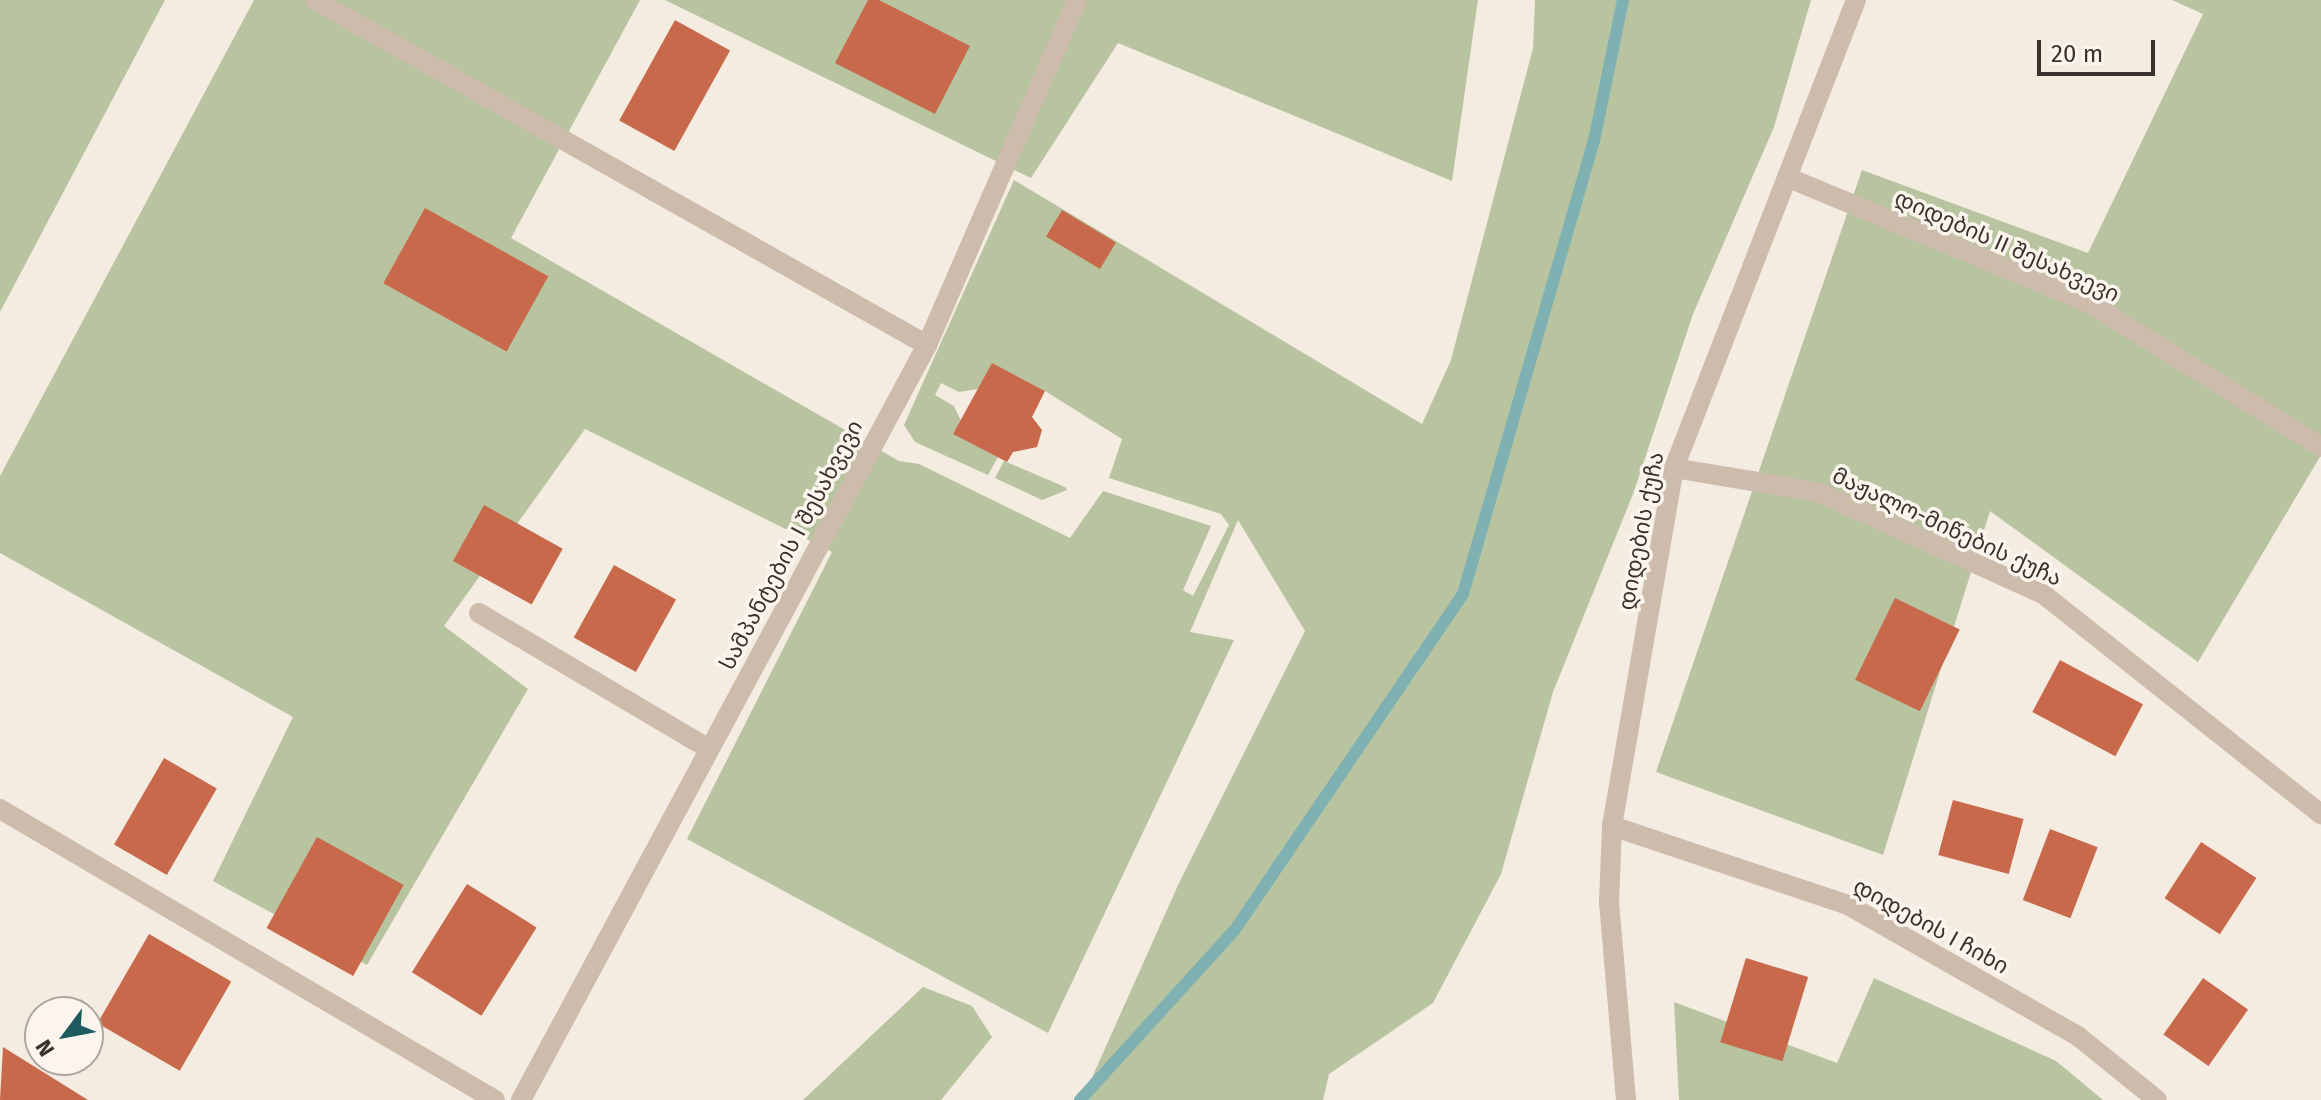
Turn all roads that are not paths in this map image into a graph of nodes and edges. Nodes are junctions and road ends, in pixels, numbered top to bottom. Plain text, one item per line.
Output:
1 (315, 0) edge
2 (1077, 0) edge
3 (1856, 0) edge
4 (1789, 178) junction
5 (927, 345) junction
6 (2321, 447) edge
7 (1674, 468) junction
8 (479, 613) dead end
9 (709, 749) junction
10 (0, 809) edge
11 (2321, 814) edge
12 (1612, 826) junction
13 (495, 1100) edge
14 (521, 1100) edge
15 (1626, 1100) edge
16 (2157, 1100) edge

1 - 5 street
2 - 5 street, სამპანტების I შესახვევი
3 - 4 street, დიდების ქუჩა
4 - 6 street, დიდების II შესახვევი
4 - 7 street, დიდების ქუჩა
5 - 9 street, სამპანტების I შესახვევი
7 - 11 street, მაჟალო-მიწების ქუჩა
7 - 12 street, დიდების ქუჩა
8 - 9 street
9 - 14 street, სამპანტების I შესახვევი
10 - 13 street
12 - 15 street, დიდების ქუჩა
12 - 16 street, დიდების I ჩიხი

